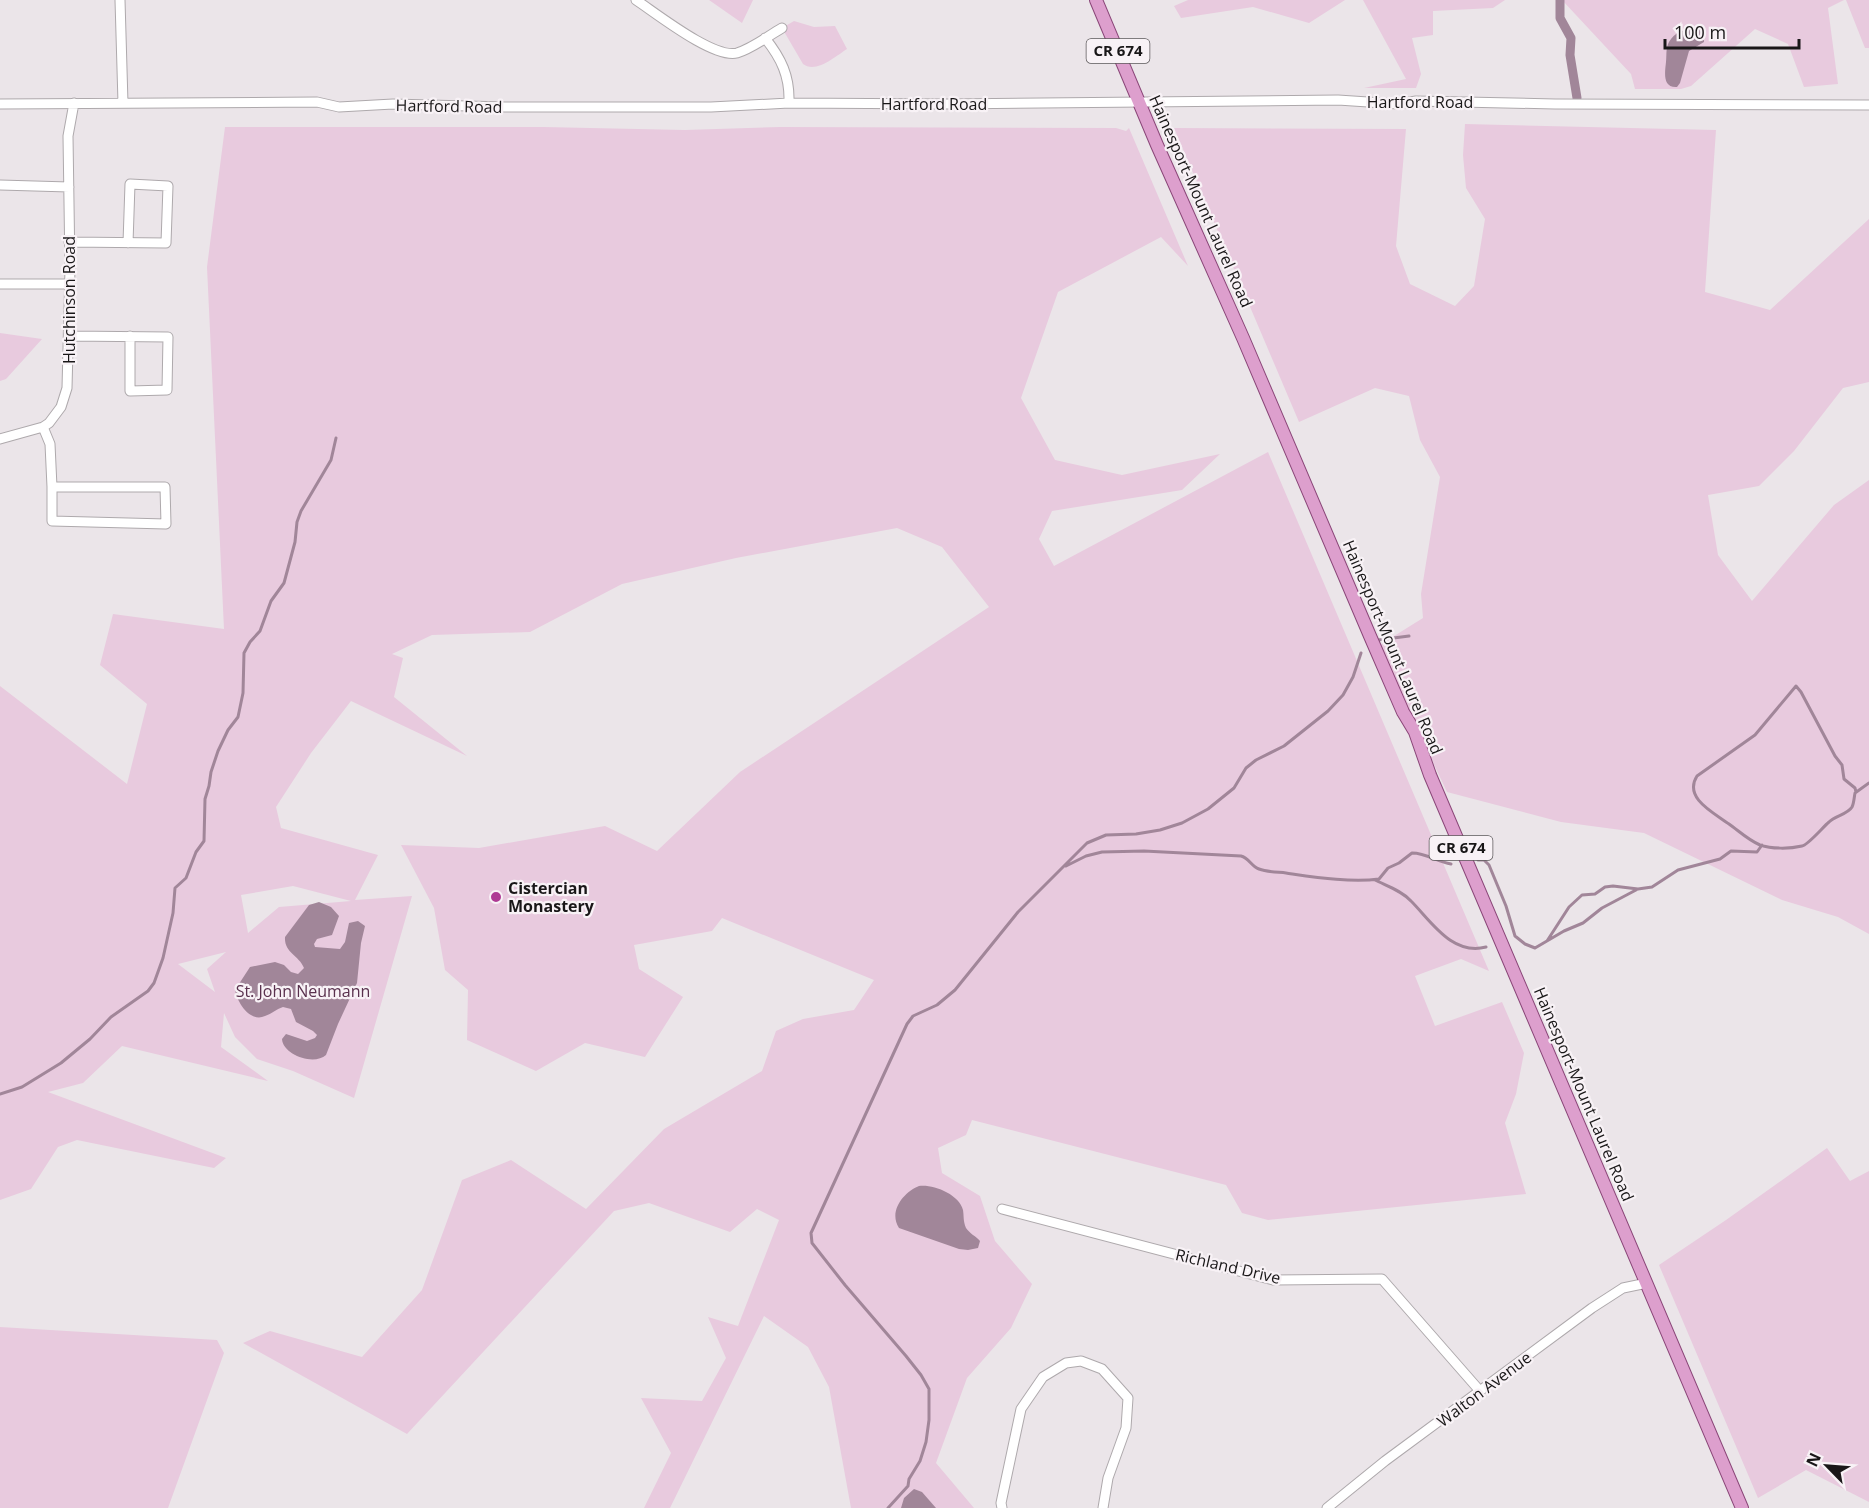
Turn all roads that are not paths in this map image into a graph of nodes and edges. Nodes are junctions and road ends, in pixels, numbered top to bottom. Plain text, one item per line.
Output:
1 (120, 0) edge
2 (636, 0) edge
3 (1096, 0) edge
4 (782, 28) dead end
5 (765, 38) junction
6 (74, 103) junction
7 (123, 103) junction
8 (789, 103) junction
9 (1140, 103) junction
10 (0, 104) edge
11 (1869, 105) edge
12 (0, 185) edge
13 (69, 187) junction
14 (69, 242) junction
15 (128, 243) junction
16 (0, 284) edge
17 (70, 284) junction
18 (69, 336) junction
19 (130, 336) junction
20 (43, 427) junction
21 (0, 439) edge
22 (52, 487) junction
23 (1002, 1209) dead end
24 (1647, 1283) junction
25 (1480, 1391) junction
26 (1002, 1508) edge
27 (1103, 1508) edge
28 (1327, 1508) edge
29 (1742, 1508) edge

1 - 7 street
2 - 5 street
3 - 9 main road, Hainesport-Mount Laurel Road / CR 674
4 - 5 street
5 - 8 street
6 - 7 street, Hartford Road
6 - 10 street, Hartford Road
6 - 13 street, Hutchinson Road
7 - 8 street, Hartford Road
8 - 9 street, Hartford Road
9 - 11 street, Hartford Road
9 - 24 main road, Hainesport-Mount Laurel Road / CR 674
12 - 13 street
13 - 14 street, Hutchinson Road
14 - 15 street
14 - 17 street, Hutchinson Road
15 - 15 street
16 - 17 street
17 - 18 street, Hutchinson Road
18 - 19 street
18 - 20 street, Hutchinson Road
19 - 19 street
20 - 21 street
20 - 22 street
22 - 22 street
23 - 25 street, Richland Drive
24 - 25 street, Walton Avenue
24 - 29 main road, Hainesport-Mount Laurel Road / CR 674
25 - 28 street, Walton Avenue
26 - 27 street

